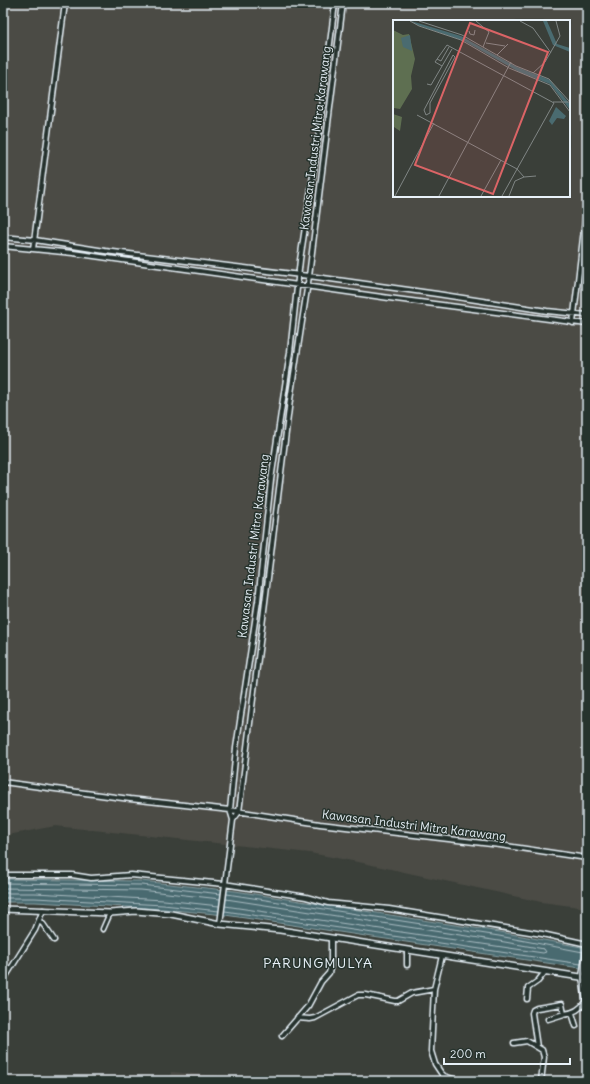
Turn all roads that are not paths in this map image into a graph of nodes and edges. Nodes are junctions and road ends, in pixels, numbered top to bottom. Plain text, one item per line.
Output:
1 (65, 3) edge
2 (334, 3) edge
3 (343, 3) edge
4 (587, 204) edge
5 (3, 237) edge
6 (34, 240) junction
7 (3, 246) edge
8 (33, 249) junction
9 (299, 275) junction
10 (309, 276) junction
11 (298, 284) junction
12 (307, 286) junction
13 (574, 314) junction
14 (587, 315) edge
15 (573, 323) junction
16 (587, 324) edge
17 (3, 782) edge
18 (230, 810) junction
19 (239, 812) junction
20 (233, 820) junction
21 (587, 858) edge
22 (3, 875) edge
23 (224, 885) junction
24 (3, 909) edge
25 (43, 910) junction
26 (110, 913) junction
27 (39, 921) junction
28 (220, 924) junction
29 (103, 929) dead end
30 (331, 939) junction
31 (54, 940) dead end
32 (587, 945) edge
33 (407, 950) junction
34 (442, 956) junction
35 (407, 964) dead end
36 (546, 972) junction
37 (584, 978) edge
38 (3, 981) edge
39 (434, 989) junction
40 (527, 998) dead end
41 (586, 1003) edge
42 (572, 1013) junction
43 (564, 1014) junction
44 (297, 1018) junction
45 (548, 1019) dead end
46 (576, 1026) dead end
47 (282, 1036) dead end
48 (514, 1043) dead end
49 (537, 1047) junction
50 (459, 1081) edge
51 (541, 1081) edge

1 - 6 street
2 - 9 street, Kawasan Industri Mitra Karawang
3 - 10 street, Kawasan Industri Mitra Karawang
4 - 13 street
5 - 6 street
6 - 8 street
6 - 9 street
7 - 8 street
8 - 11 street
9 - 10 street
9 - 11 street, Kawasan Industri Mitra Karawang
10 - 12 street, Kawasan Industri Mitra Karawang
10 - 13 street
11 - 12 street
11 - 18 street, Kawasan Industri Mitra Karawang
12 - 15 street
12 - 19 street, Kawasan Industri Mitra Karawang
13 - 14 street
13 - 15 street
15 - 16 street
17 - 18 street, Kawasan Industri Mitra Karawang
18 - 19 street, Kawasan Industri Mitra Karawang
18 - 20 street, Kawasan Industri Mitra Karawang
19 - 20 street, Kawasan Industri Mitra Karawang
19 - 21 street, Kawasan Industri Mitra Karawang
20 - 23 street, Kawasan Industri Mitra Karawang
22 - 23 street
23 - 28 street, Kawasan Industri Mitra Karawang
23 - 32 street
24 - 25 street
25 - 26 street
25 - 27 street
26 - 28 street
26 - 29 street
27 - 31 street
27 - 38 street
28 - 30 street
30 - 33 street
30 - 44 street
32 - 37 street
33 - 34 street
33 - 35 street
34 - 36 street
34 - 39 street
36 - 37 street
36 - 40 street
37 - 41 street
39 - 44 street
39 - 50 street
41 - 42 street
42 - 43 street
42 - 46 street
43 - 45 street
43 - 49 street
44 - 47 street
48 - 49 street
49 - 51 street

